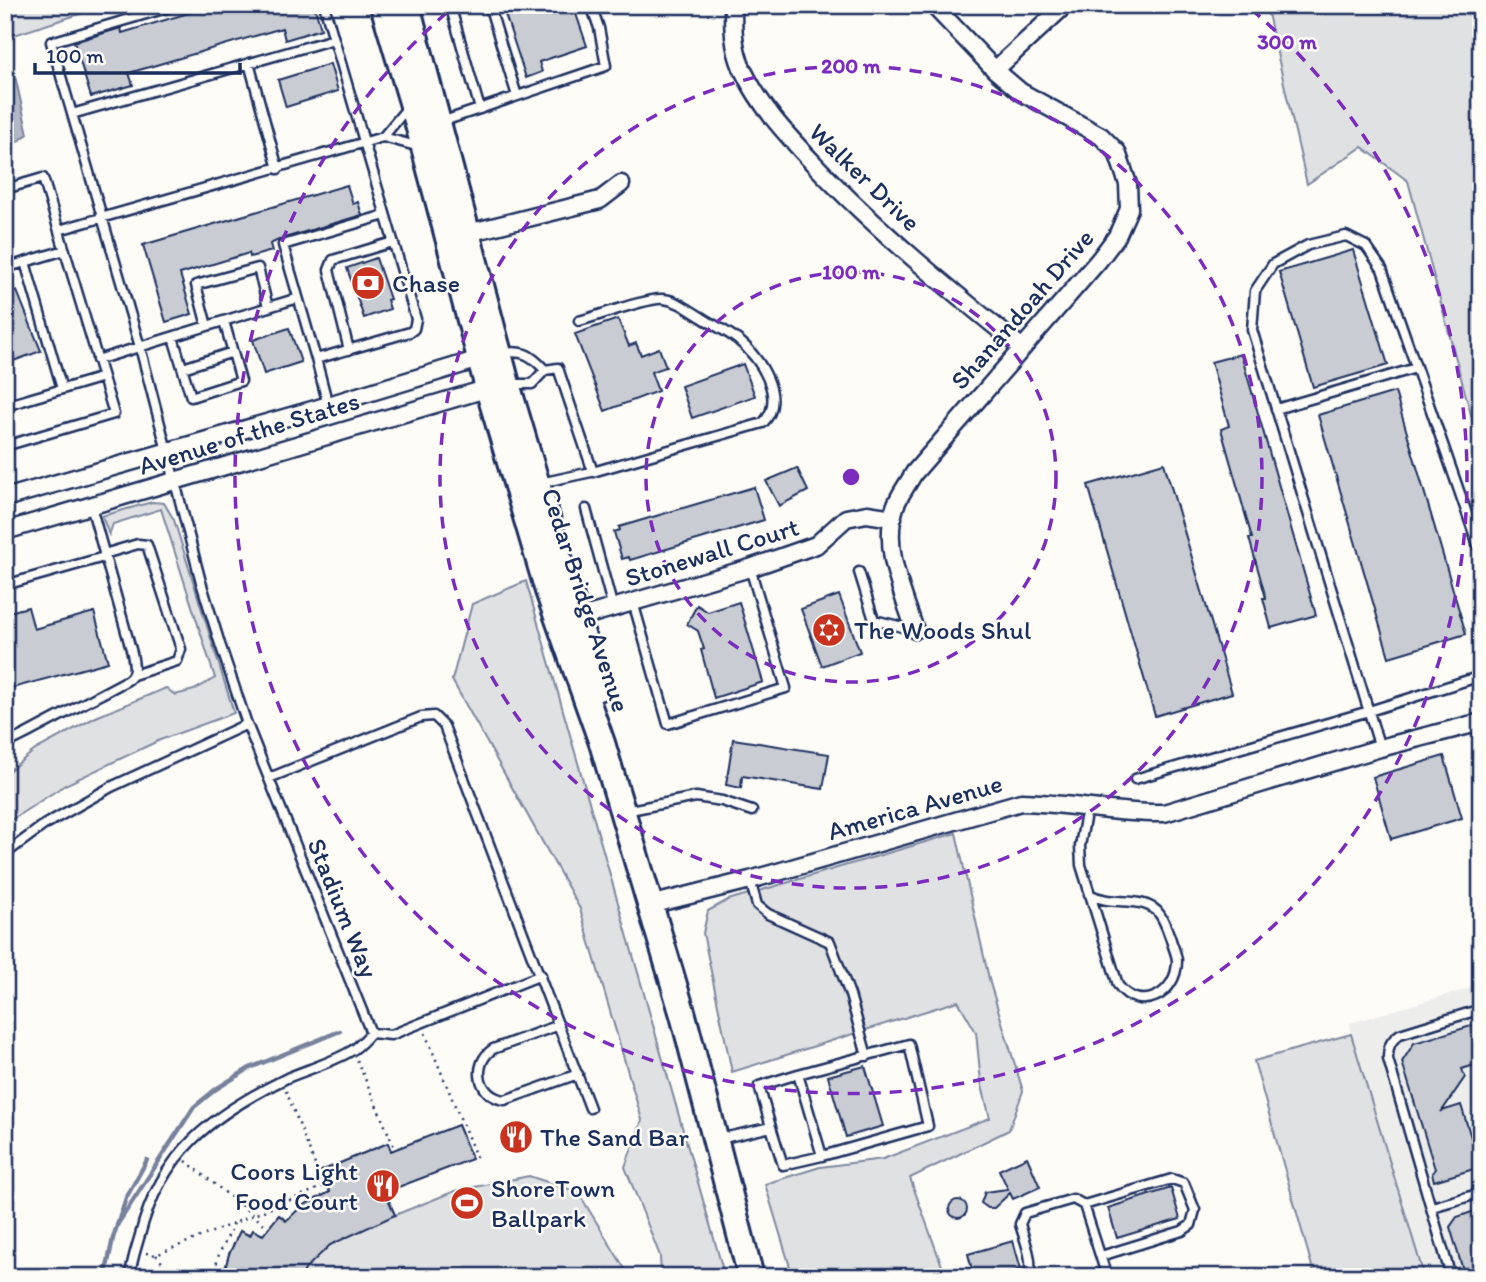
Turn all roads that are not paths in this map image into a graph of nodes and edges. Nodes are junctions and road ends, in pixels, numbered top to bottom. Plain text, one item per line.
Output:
1 (177, 5) edge
2 (324, 5) edge
3 (383, 5) edge
4 (407, 5) edge
5 (450, 5) edge
6 (489, 5) edge
7 (592, 5) edge
8 (733, 5) edge
9 (933, 5) edge
10 (1065, 5) edge
11 (334, 39) junction
12 (249, 63) junction
13 (995, 70) junction
14 (516, 96) junction
15 (412, 102) junction
16 (480, 109) junction
17 (72, 114) junction
18 (438, 123) junction
19 (383, 137) junction
20 (364, 143) junction
21 (424, 148) junction
22 (278, 169) junction
23 (621, 184) dead end
24 (5, 189) edge
25 (385, 215) junction
26 (102, 218) junction
27 (59, 230) junction
28 (468, 233) junction
29 (393, 242) junction
30 (65, 250) junction
31 (25, 262) junction
32 (5, 268) edge
33 (298, 298) junction
34 (268, 307) junction
35 (224, 321) junction
36 (579, 321) dead end
37 (207, 326) junction
38 (173, 337) junction
39 (141, 347) junction
40 (1021, 347) junction
41 (349, 349) junction
42 (233, 352) junction
43 (489, 356) junction
44 (316, 359) junction
45 (97, 360) junction
46 (1416, 368) junction
47 (183, 369) junction
48 (545, 370) junction
49 (103, 377) junction
50 (497, 386) junction
51 (62, 389) junction
52 (328, 405) junction
53 (5, 406) edge
54 (1276, 409) junction
55 (5, 446) edge
56 (168, 451) junction
57 (593, 472) junction
58 (174, 481) junction
59 (537, 484) junction
60 (5, 498) edge
61 (91, 506) junction
62 (586, 509) dead end
63 (893, 518) junction
64 (5, 531) edge
65 (1481, 554) edge
66 (104, 555) junction
67 (750, 568) junction
68 (859, 572) dead end
69 (5, 585) edge
70 (633, 602) junction
71 (613, 608) junction
72 (578, 618) junction
73 (915, 630) joint
74 (133, 675) junction
75 (1481, 676) edge
76 (1369, 711) junction
77 (1481, 722) edge
78 (247, 724) junction
79 (5, 738) edge
80 (1380, 748) junction
81 (269, 778) junction
82 (1135, 779) dead end
83 (615, 785) junction
84 (1087, 808) junction
85 (752, 811) dead end
86 (622, 812) junction
87 (5, 854) edge
88 (750, 880) junction
89 (1089, 894) junction
90 (650, 905) junction
91 (541, 975) junction
92 (1481, 1009) edge
93 (559, 1025) junction
94 (371, 1033) junction
95 (867, 1056) junction
96 (578, 1074) junction
97 (798, 1074) junction
98 (590, 1108) dead end
99 (771, 1127) junction
100 (716, 1140) junction
101 (822, 1156) junction
102 (1481, 1193) edge
103 (1084, 1205) junction
104 (1432, 1207) junction
105 (735, 1213) junction
106 (1101, 1256) junction
107 (130, 1277) edge
108 (751, 1277) edge
109 (762, 1277) edge
110 (1028, 1277) edge
111 (1107, 1277) edge
112 (1451, 1277) edge

1 - 17 lane, Stadium Way
2 - 11 lane
3 - 15 main road
4 - 18 main road
5 - 16 lane
6 - 14 lane
7 - 14 lane
8 - 40 street, Walker Drive
9 - 13 street, Shanandoah Drive
10 - 13 street
11 - 12 lane
11 - 20 lane
12 - 17 lane
12 - 22 lane
13 - 40 street, Shanandoah Drive
14 - 16 lane
15 - 19 lane
15 - 21 main road
16 - 18 lane
17 - 26 lane, Stadium Way
18 - 28 main road
19 - 20 lane
19 - 21 lane
20 - 22 lane
20 - 25 lane
21 - 43 main road
22 - 26 lane
23 - 28 street
24 - 27 lane
25 - 29 lane
25 - 33 lane
26 - 27 lane
26 - 39 lane, Stadium Way
27 - 30 lane
28 - 43 main road
29 - 41 lane
29 - 41 lane
30 - 31 lane
30 - 45 lane
31 - 32 lane
31 - 51 lane
33 - 34 lane
33 - 44 lane
34 - 35 lane
34 - 37 lane
35 - 37 lane
35 - 42 lane
36 - 57 lane
37 - 38 lane
38 - 39 lane
38 - 47 lane
39 - 45 lane
39 - 56 lane, Stadium Way
40 - 63 street, Shanandoah Drive
41 - 44 lane
42 - 47 lane
42 - 47 lane
43 - 48 lane
43 - 50 main road
43 - 52 street, Avenue of the States
44 - 52 lane
45 - 49 lane
46 - 54 lane
46 - 54 lane
46 - 65 lane
48 - 50 lane
48 - 57 lane
49 - 51 lane
49 - 55 lane
50 - 58 street, Avenue of the States
50 - 59 main road
50 - 83 main road, Cedar Bridge Avenue
51 - 53 lane
52 - 56 street, Avenue of the States
54 - 76 lane
56 - 58 lane, Stadium Way
56 - 60 street, Avenue of the States
57 - 59 lane
58 - 61 street, Avenue of the States
58 - 78 lane, Stadium Way
59 - 72 main road
61 - 64 street, Avenue of the States
61 - 66 lane
62 - 71 lane
63 - 67 street, Stonewall Court
63 - 73 street, Shanandoah Drive
66 - 69 lane
66 - 74 lane
66 - 74 lane
67 - 70 street, Stonewall Court
67 - 70 lane
68 - 73 lane
70 - 71 street, Stonewall Court
71 - 72 street, Stonewall Court
72 - 83 main road
74 - 79 lane
75 - 76 lane
76 - 80 lane
76 - 82 lane
77 - 80 street, America Avenue
78 - 81 lane, Stadium Way
78 - 87 lane
80 - 84 street, America Avenue
81 - 91 lane
81 - 94 lane, Stadium Way
83 - 86 main road, Cedar Bridge Avenue
84 - 88 street, America Avenue
84 - 89 lane
85 - 86 lane
86 - 90 main road, Cedar Bridge Avenue
88 - 90 street, America Avenue
88 - 95 lane
89 - 89 lane
90 - 100 main road, Cedar Bridge Avenue
91 - 93 lane
91 - 94 lane
92 - 104 lane
93 - 96 lane
93 - 96 lane
94 - 107 lane
95 - 97 lane
95 - 101 lane
96 - 98 lane
97 - 99 lane
97 - 101 lane
99 - 100 lane
99 - 101 lane
100 - 105 main road, Cedar Bridge Avenue
102 - 104 lane
103 - 106 lane
103 - 106 lane
103 - 110 lane
104 - 112 lane
105 - 108 main road, Cedar Bridge Avenue
105 - 109 main road, Cedar Bridge Avenue
106 - 111 lane

